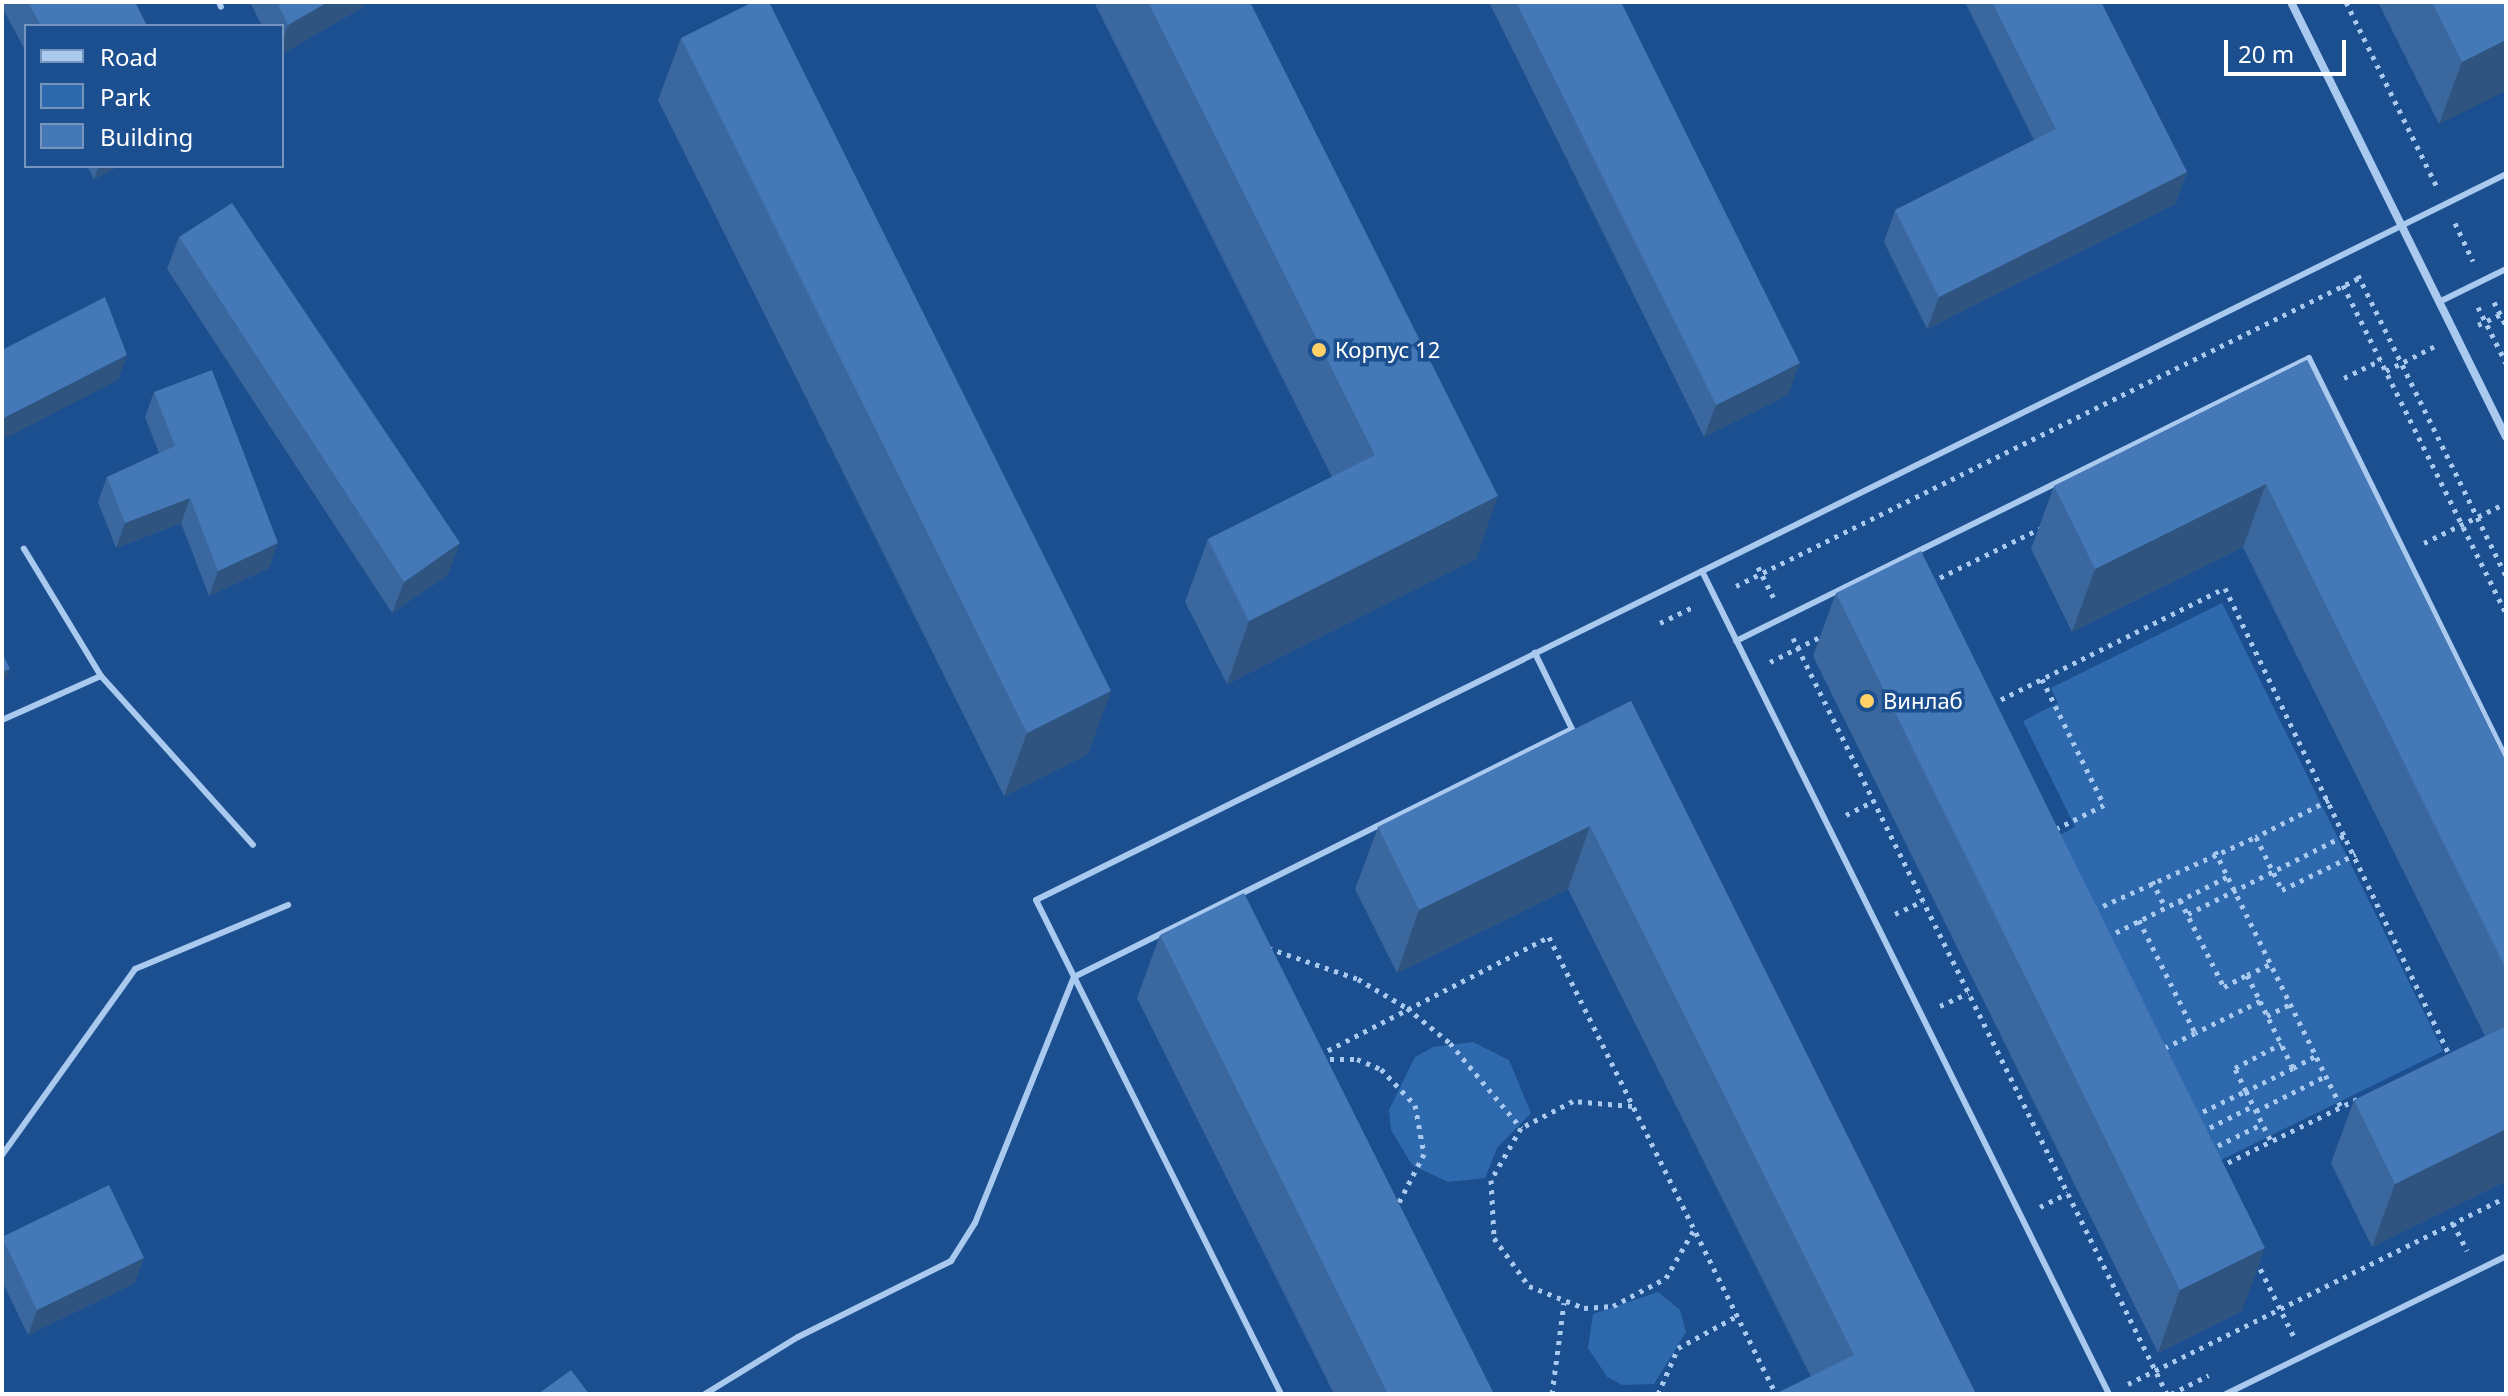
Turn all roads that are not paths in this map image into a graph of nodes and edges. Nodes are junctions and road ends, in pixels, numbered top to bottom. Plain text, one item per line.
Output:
1 (2291, 2) edge
2 (2506, 174) edge
3 (2401, 225) junction
4 (2506, 269) edge
5 (2439, 302) junction
6 (2506, 437) edge
7 (24, 549) dead end
8 (1702, 571) junction
9 (1736, 641) junction
10 (1535, 653) junction
11 (101, 676) junction
12 (2, 720) edge
13 (2506, 758) edge
14 (253, 845) dead end
15 (288, 905) dead end
16 (1074, 977) junction
17 (2, 1155) edge
18 (2506, 1256) edge
19 (705, 1394) edge
20 (1281, 1394) edge
21 (2109, 1394) edge
22 (2226, 1394) edge

1 - 3 street
2 - 3 lane
3 - 5 street
3 - 8 lane
4 - 5 lane
5 - 6 street
7 - 11 lane
8 - 9 lane
8 - 10 lane
9 - 13 lane
9 - 21 lane
10 - 16 lane
10 - 16 lane
11 - 12 lane
11 - 14 lane
15 - 17 lane
16 - 19 lane
16 - 20 lane
18 - 22 lane

